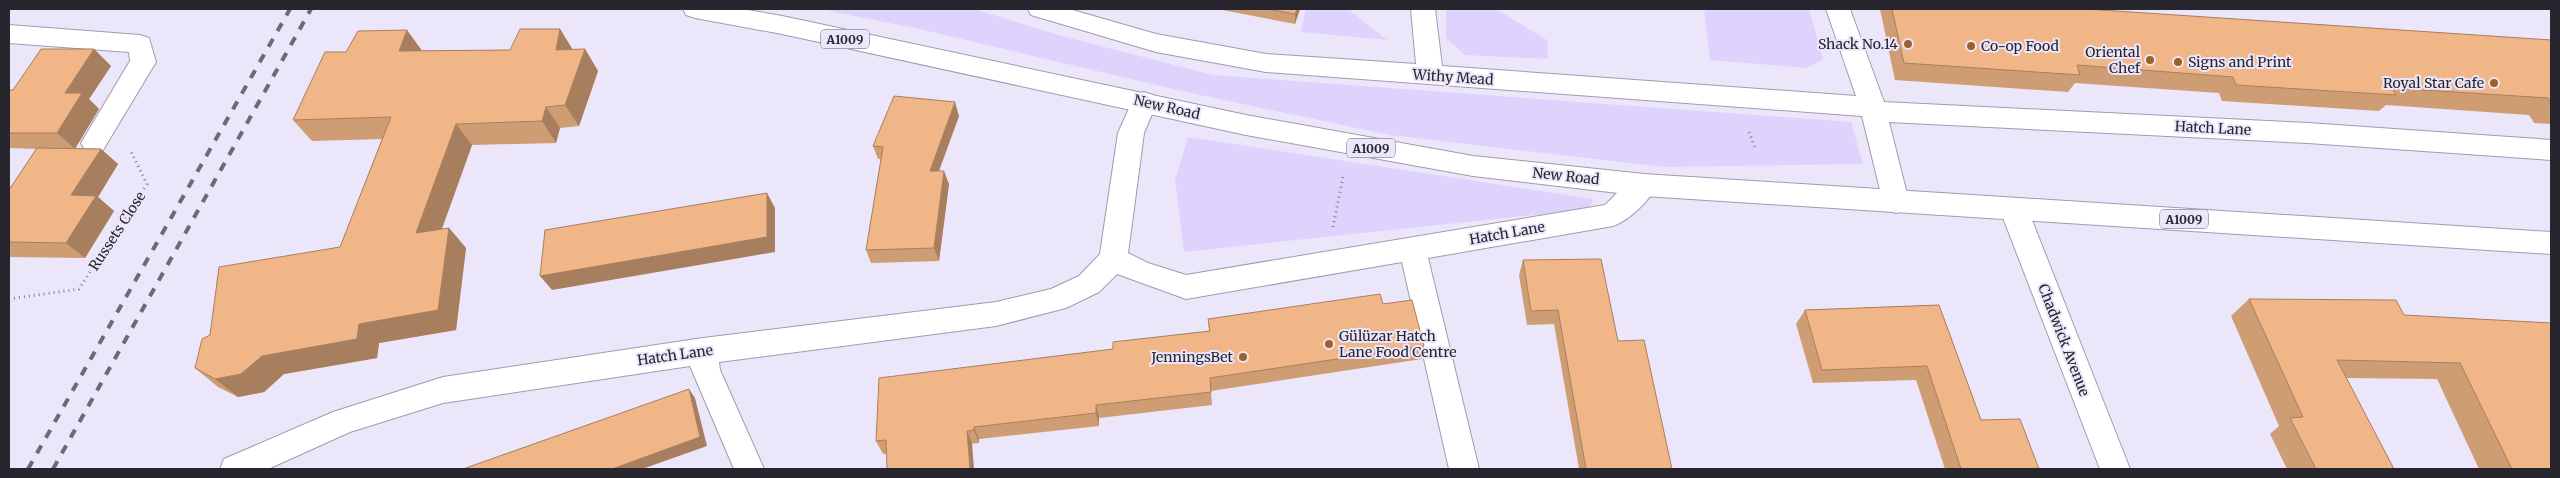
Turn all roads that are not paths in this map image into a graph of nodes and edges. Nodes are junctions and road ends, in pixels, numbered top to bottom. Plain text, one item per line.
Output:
1 (695, 9) edge
2 (1040, 9) edge
3 (1423, 9) edge
4 (1838, 9) edge
5 (9, 34) edge
6 (1430, 76) junction
7 (1144, 102) junction
8 (1874, 109) junction
9 (94, 143) road end
10 (2551, 150) edge
11 (1644, 185) junction
12 (1896, 202) junction
13 (2014, 210) junction
14 (2551, 243) edge
15 (1412, 250) junction
16 (1113, 259) junction
17 (703, 351) junction
18 (236, 469) edge
19 (749, 469) edge
20 (1464, 469) edge
21 (2115, 469) edge

1 - 7 street, New Road / A1009
2 - 6 street, Withy Mead
3 - 6 street
4 - 8 street
5 - 9 street
6 - 8 street, Withy Mead
7 - 11 street, New Road / A1009
7 - 16 street
8 - 10 street, Hatch Lane
8 - 12 street
11 - 12 street, A1009
11 - 15 street, Hatch Lane
12 - 13 street, A1009
13 - 14 street, A1009
13 - 21 street, Chadwick Avenue
15 - 16 street, Hatch Lane
15 - 20 street
16 - 17 street, Hatch Lane
17 - 18 street, Hatch Lane
17 - 19 street

